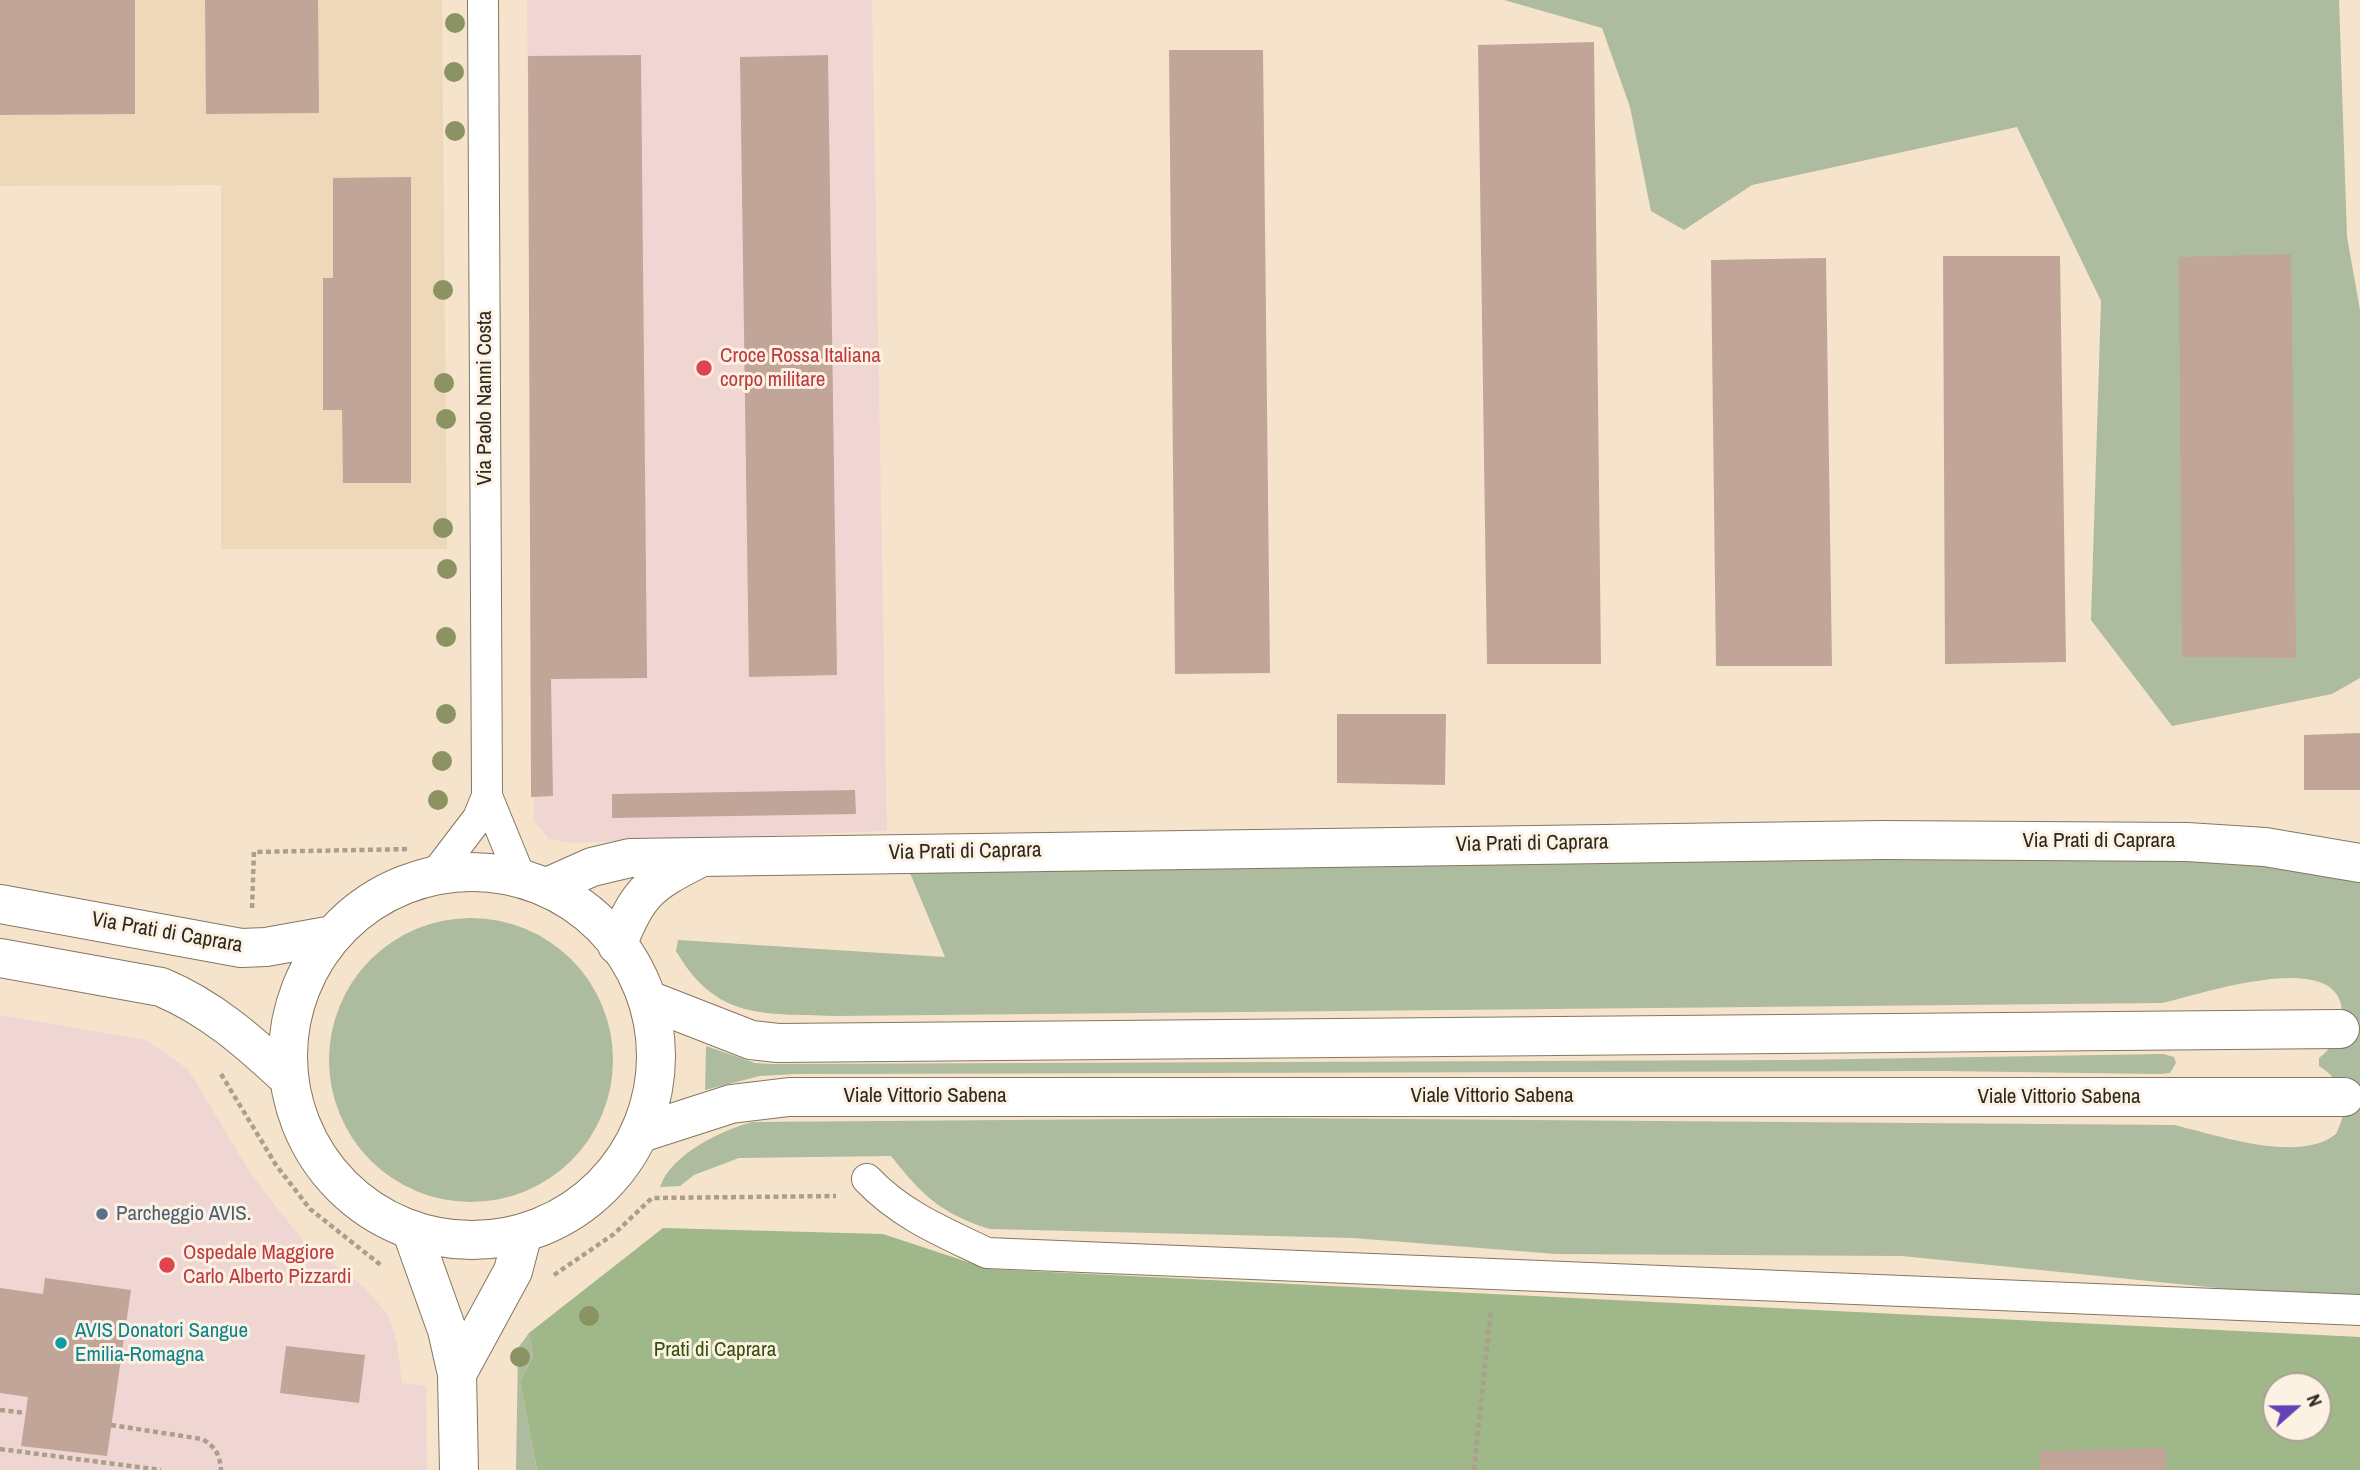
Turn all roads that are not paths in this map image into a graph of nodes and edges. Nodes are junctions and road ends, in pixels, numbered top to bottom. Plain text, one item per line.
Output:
1 (483, 0) edge
2 (487, 796) junction
3 (703, 856) junction
4 (428, 861) junction
5 (2360, 863) edge
6 (534, 883) junction
7 (0, 904) edge
8 (334, 935) junction
9 (617, 946) junction
10 (0, 958) edge
11 (651, 1001) junction
12 (2340, 1029) dead end
13 (287, 1077) junction
14 (2344, 1097) dead end
15 (644, 1132) junction
16 (875, 1187) road end
17 (412, 1232) junction
18 (523, 1233) junction
19 (2360, 1310) edge
20 (457, 1374) junction
21 (459, 1470) edge

1 - 2 street, Via Paolo Nanni Costa
2 - 4 street, Via Paolo Nanni Costa
2 - 6 street, Via Paolo Nanni Costa
3 - 5 main road, Via Prati di Caprara
3 - 6 main road, Via Prati di Caprara
3 - 9 main road, Via Prati di Caprara
4 - 6 main road
4 - 8 main road
6 - 9 main road
7 - 8 main road, Via Prati di Caprara
8 - 13 main road
9 - 11 main road
10 - 13 main road
11 - 12 main road
11 - 15 main road
13 - 17 main road
14 - 15 main road, Viale Vittorio Sabena
15 - 18 main road
16 - 19 street
17 - 18 main road
17 - 20 main road
18 - 20 main road
20 - 21 main road

